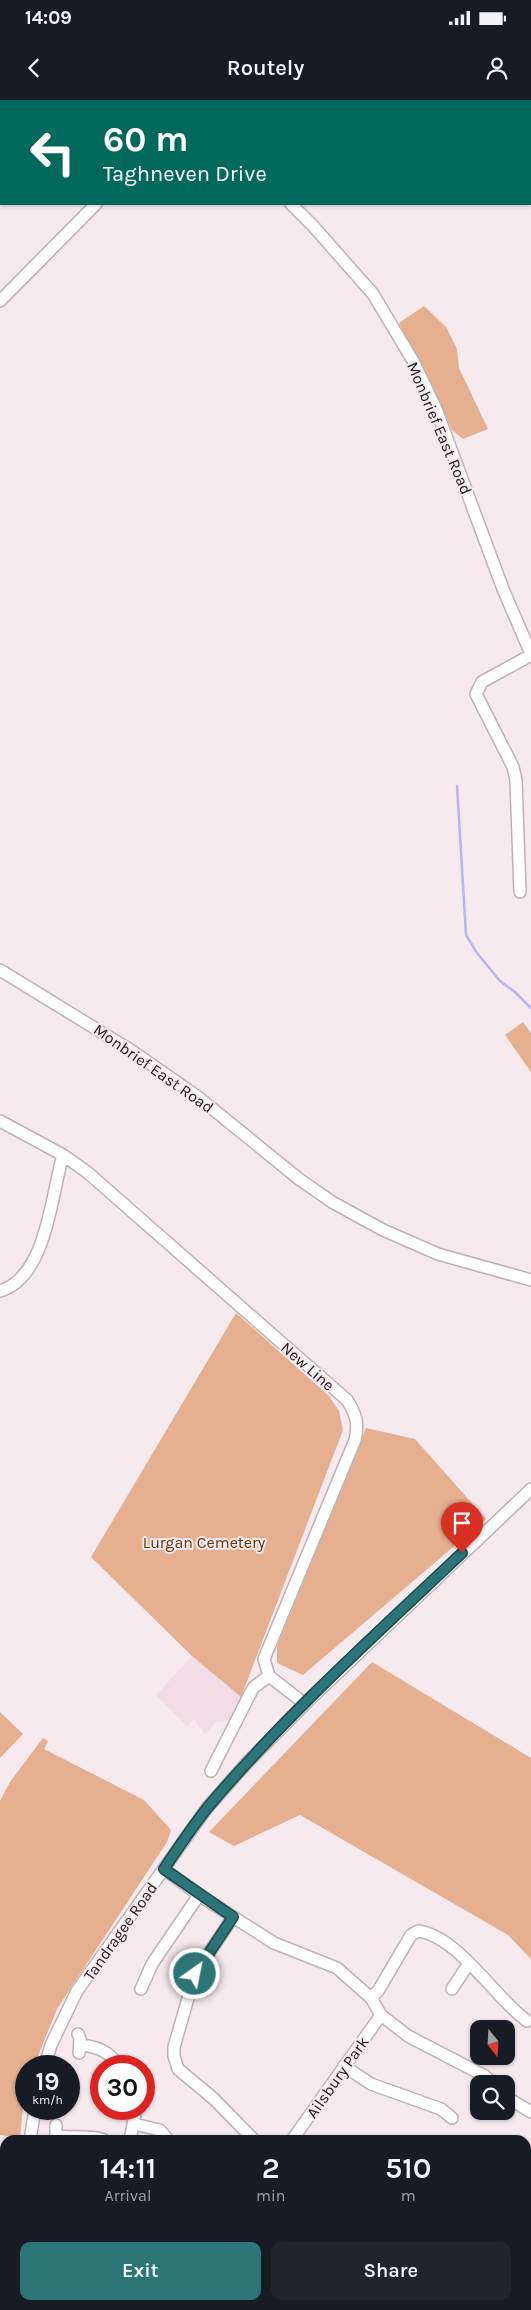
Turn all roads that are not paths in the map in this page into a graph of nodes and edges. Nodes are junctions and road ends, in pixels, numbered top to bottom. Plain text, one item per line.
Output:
1 (95, 205) edge
2 (292, 205) edge
3 (0, 301) edge
4 (531, 654) edge
5 (520, 892) dead end
6 (0, 970) edge
7 (0, 1121) edge
8 (62, 1155) junction
9 (531, 1280) edge
10 (0, 1291) edge
11 (531, 1489) edge
12 (269, 1676) junction
13 (305, 1704) junction
14 (211, 1771) dead end
15 (164, 1869) junction
16 (199, 1895) junction
17 (233, 1917) junction
18 (469, 1963) junction
19 (139, 1983) dead end
20 (452, 1989) dead end
21 (371, 1998) junction
22 (381, 2014) junction
23 (527, 2021) dead end
24 (79, 2044) dead end
25 (48, 2055) edge
26 (112, 2055) edge
27 (344, 2066) junction
28 (483, 2075) edge
29 (515, 2102) edge
30 (531, 2112) edge
31 (452, 2118) dead end
32 (33, 2120) edge
33 (135, 2120) edge
34 (134, 2124) junction
35 (56, 2125) dead end
36 (31, 2135) edge
37 (56, 2135) edge
38 (131, 2135) edge
39 (164, 2135) edge
40 (249, 2135) edge
41 (296, 2135) edge

1 - 3 street
2 - 4 street, Monbrief East Road
4 - 5 street
6 - 9 street, Monbrief East Road
7 - 8 street, New Line
8 - 10 street
8 - 12 street, New Line
11 - 13 street, Tandragee Road
12 - 13 street
12 - 14 street
13 - 15 street, Tandragee Road
15 - 16 street
15 - 25 street, Tandragee Road
16 - 17 street
16 - 19 street
17 - 21 street
17 - 40 street
18 - 20 street
18 - 21 street
18 - 23 street
21 - 22 street
22 - 27 street, Ailsbury Park
22 - 28 street
24 - 26 street
27 - 31 street
27 - 41 street, Ailsbury Park
29 - 30 street
32 - 36 street
33 - 34 street
34 - 38 street
34 - 39 street
35 - 37 street

